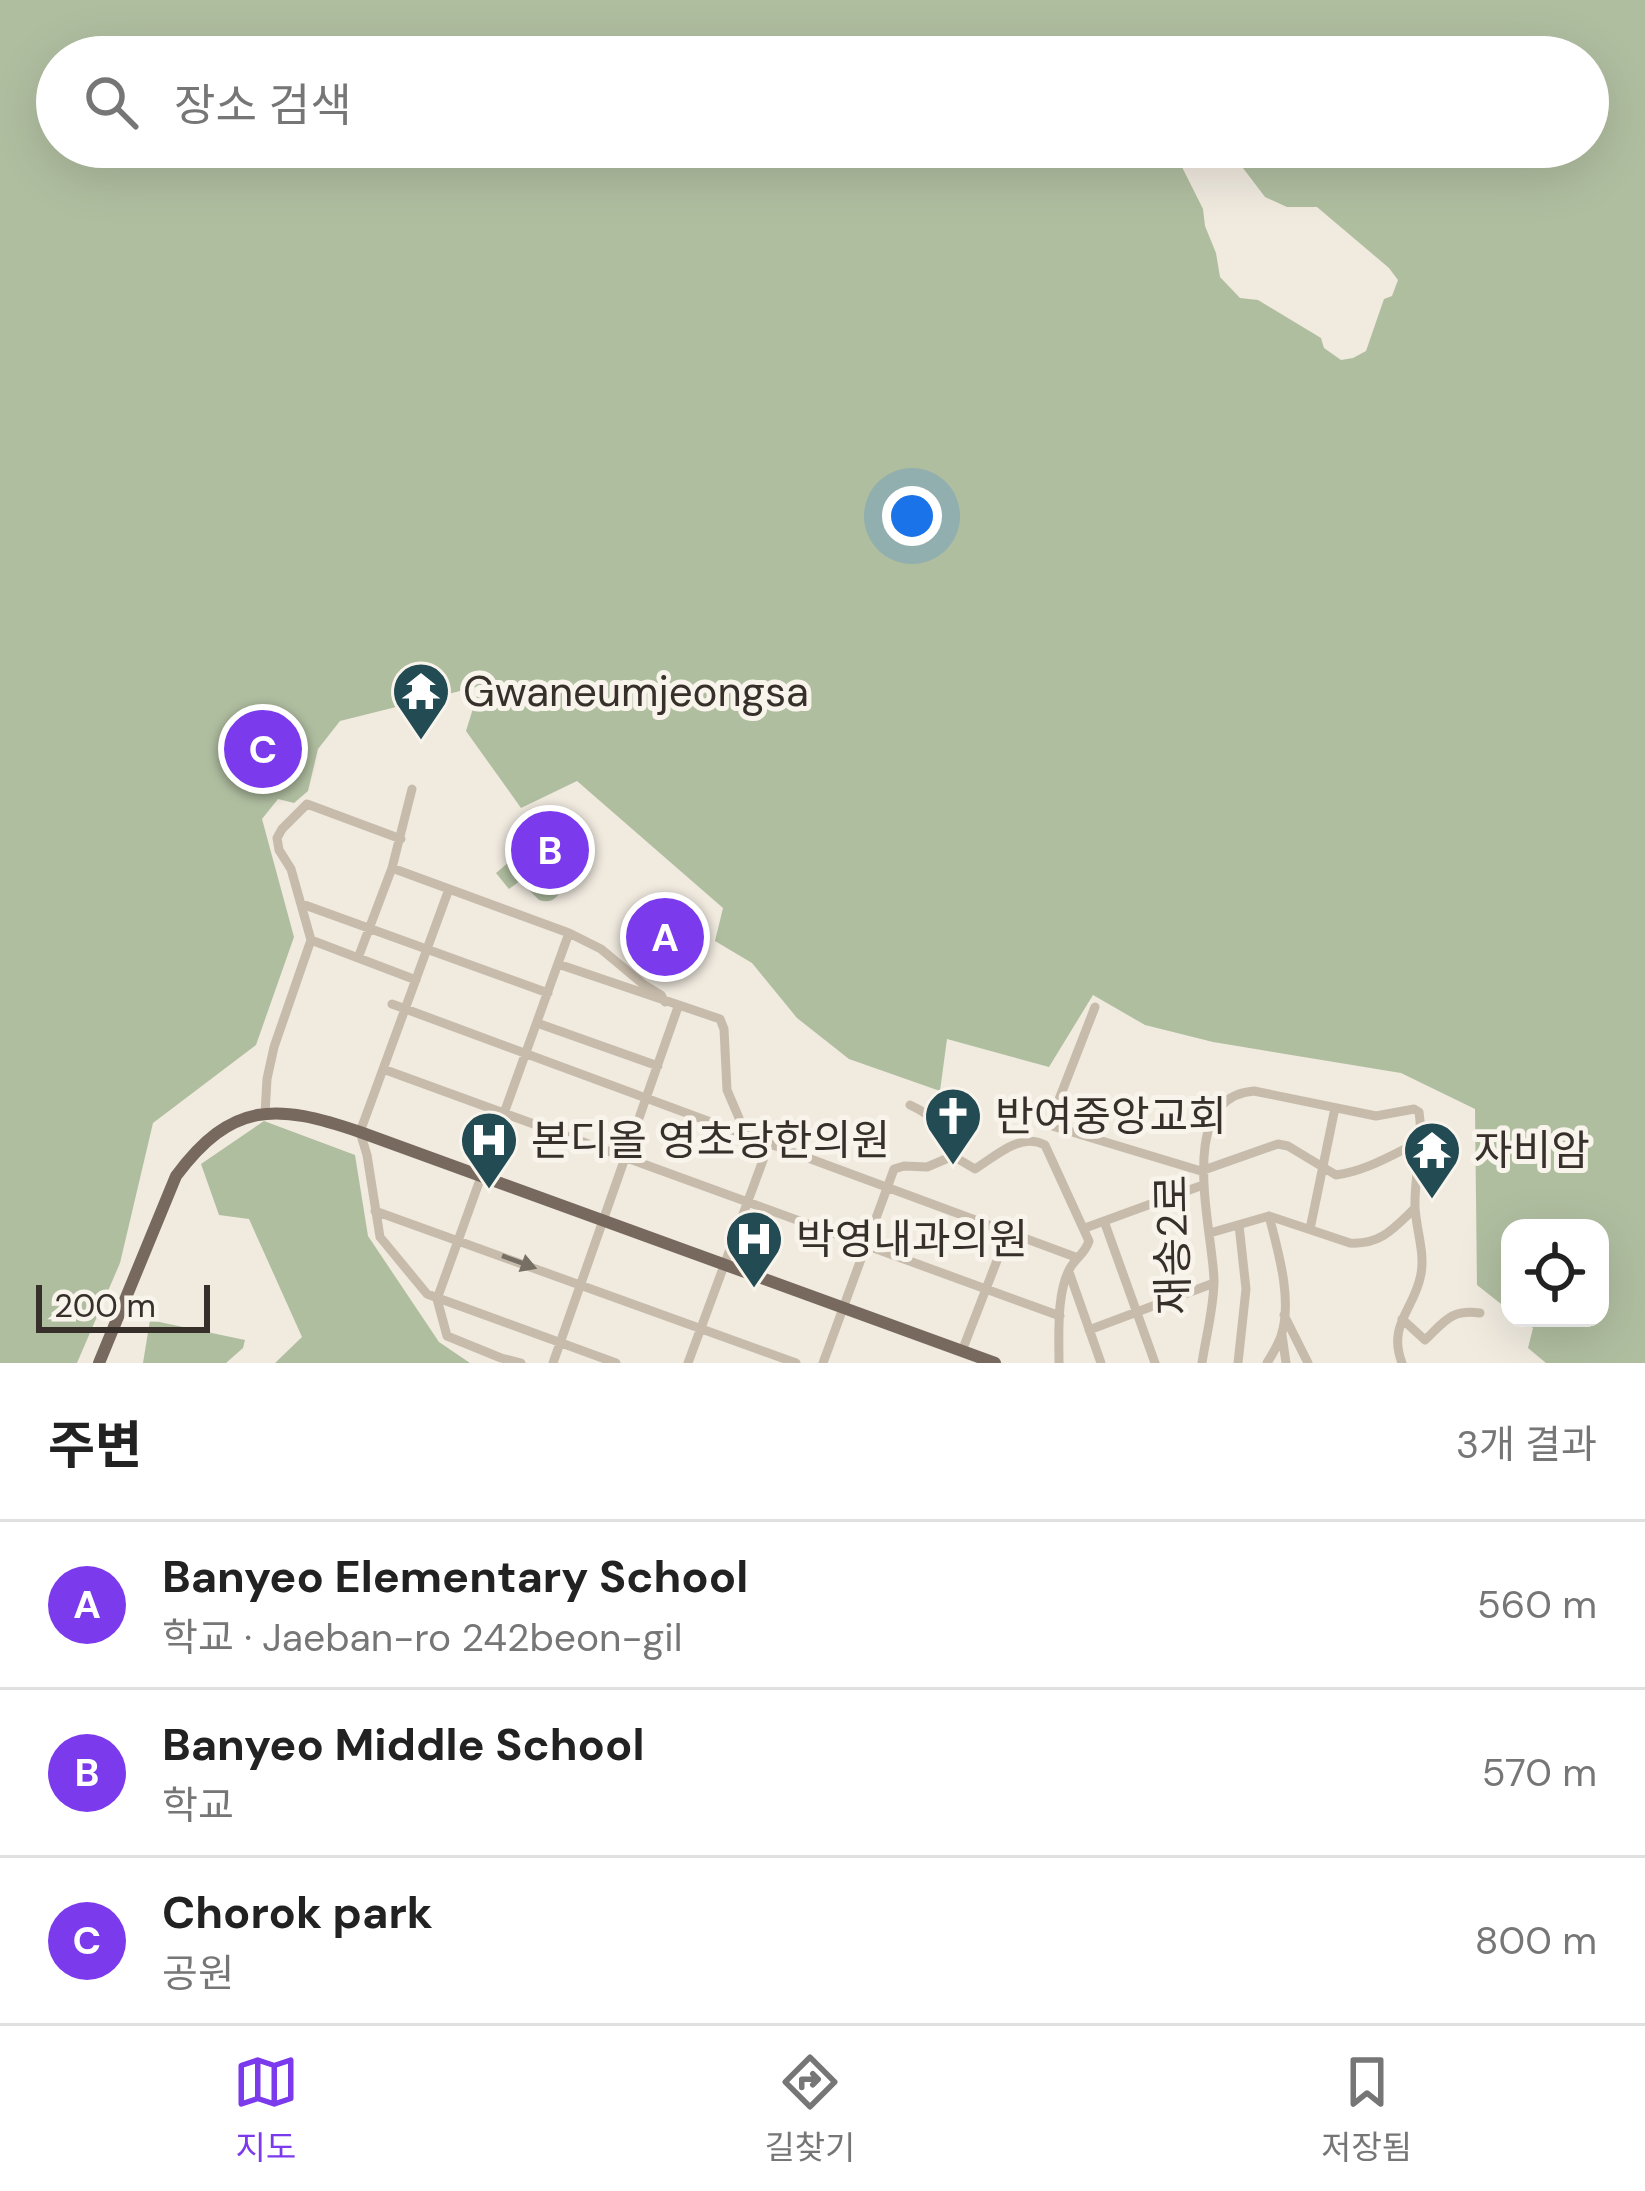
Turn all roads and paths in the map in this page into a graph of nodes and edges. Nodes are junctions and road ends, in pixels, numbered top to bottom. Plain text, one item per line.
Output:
1 (412, 789) dead end
2 (400, 838) junction
3 (392, 868) junction
4 (449, 889) junction
5 (302, 904) junction
6 (370, 927) junction
7 (569, 933) junction
8 (311, 940) junction
9 (428, 949) junction
10 (358, 958) junction
11 (558, 964) junction
12 (416, 980) junction
13 (548, 993) junction
14 (665, 1003) junction
15 (392, 1004) dead end
16 (678, 1007) junction
17 (1095, 1007) dead end
18 (405, 1009) junction
19 (537, 1023) junction
20 (526, 1052) junction
21 (658, 1066) junction
22 (383, 1069) junction
23 (647, 1097) junction
24 (910, 1105) dead end
25 (1335, 1108) junction
26 (504, 1112) junction
27 (265, 1114) junction
28 (360, 1132) junction
29 (741, 1134) junction
30 (1419, 1142) junction
31 (769, 1144) junction
32 (953, 1156) junction
33 (626, 1157) junction
34 (1324, 1168) junction
35 (1201, 1171) junction
36 (480, 1176) junction
37 (1203, 1185) junction
38 (887, 1188) junction
39 (747, 1204) junction
40 (1415, 1208) junction
41 (375, 1211) junction
42 (1269, 1216) junction
43 (603, 1220) junction
44 (1104, 1221) junction
45 (1239, 1225) junction
46 (1085, 1228) junction
47 (1310, 1229) junction
48 (1008, 1232) junction
49 (1210, 1233) junction
50 (458, 1240) junction
51 (866, 1246) junction
52 (1078, 1258) junction
53 (725, 1266) junction
54 (1069, 1272) junction
55 (1214, 1283) junction
56 (580, 1285) junction
57 (986, 1289) junction
58 (437, 1299) junction
59 (843, 1309) junction
60 (1137, 1312) junction
61 (1480, 1313) dead end
62 (1284, 1315) junction
63 (1060, 1316) junction
64 (1402, 1319) junction
65 (701, 1328) junction
66 (1089, 1330) junction
67 (1414, 1330) junction
68 (1282, 1335) junction
69 (1396, 1336) junction
70 (560, 1342) junction
71 (966, 1356) edge
72 (99, 1363) edge
73 (521, 1363) edge
74 (553, 1363) edge
75 (616, 1363) edge
76 (688, 1363) edge
77 (796, 1363) edge
78 (823, 1363) edge
79 (995, 1363) edge
80 (1059, 1363) edge
81 (1101, 1363) edge
82 (1155, 1363) edge
83 (1202, 1363) edge
84 (1238, 1363) edge
85 (1268, 1363) edge
86 (1286, 1363) edge
87 (1308, 1363) edge
88 (1402, 1363) edge

1 - 2 street
2 - 3 street
2 - 5 street
3 - 4 street
3 - 6 street
4 - 7 street
4 - 9 street
5 - 6 street
5 - 8 street
6 - 9 street
6 - 10 street
7 - 11 street
7 - 14 street
8 - 10 street
8 - 27 street
9 - 12 street
9 - 13 street
10 - 12 street
11 - 13 street
11 - 14 street
12 - 18 street
13 - 19 street
14 - 16 street
15 - 18 street
16 - 21 street
16 - 29 street
17 - 35 street
18 - 20 street
18 - 22 street
19 - 20 street
19 - 21 street
20 - 23 street
20 - 26 street
21 - 23 street
22 - 26 street
22 - 28 street
23 - 29 street
23 - 33 street
24 - 32 street
25 - 30 street, 재송2로
25 - 34 street
25 - 35 street, 재송2로
26 - 33 street
26 - 36 street
27 - 28 main road
27 - 72 main road
28 - 36 main road
28 - 41 street
29 - 31 street
30 - 34 street
30 - 40 street
31 - 38 street
31 - 39 street
32 - 38 street
32 - 46 street
33 - 39 street
33 - 43 street
34 - 35 street
34 - 47 street
35 - 37 street, 재송2로
36 - 43 main road
36 - 50 street
37 - 44 street
37 - 49 street, 재송2로
38 - 48 street
38 - 51 street
39 - 51 street
39 - 53 street
40 - 47 street
40 - 64 street
41 - 50 street
41 - 58 street
42 - 45 street
42 - 47 street
42 - 62 street
43 - 53 main road
43 - 56 street
44 - 46 street
44 - 60 street
45 - 49 street
45 - 84 street
46 - 52 street
48 - 52 street
48 - 57 street
49 - 55 street, 재송2로
50 -> 56 street
50 - 58 street
51 - 57 street
51 - 59 street
52 - 54 street
53 - 59 main road
53 - 65 street
54 - 63 street
54 - 66 street
55 - 60 street
55 - 83 street, 재송2로
56 - 65 street
56 - 70 street
57 - 63 street
57 - 71 street
58 - 70 street
58 - 73 street
59 - 71 main road
59 - 78 street
60 - 66 street
60 - 82 street
61 - 67 street
62 - 68 street
62 - 87 street
63 - 80 street
64 - 67 street
64 - 69 street
65 - 76 street
65 - 77 street
66 - 81 street
67 - 69 street
68 - 85 street
68 - 86 street
69 - 88 street
70 - 74 street
70 - 75 street
71 - 79 main road

